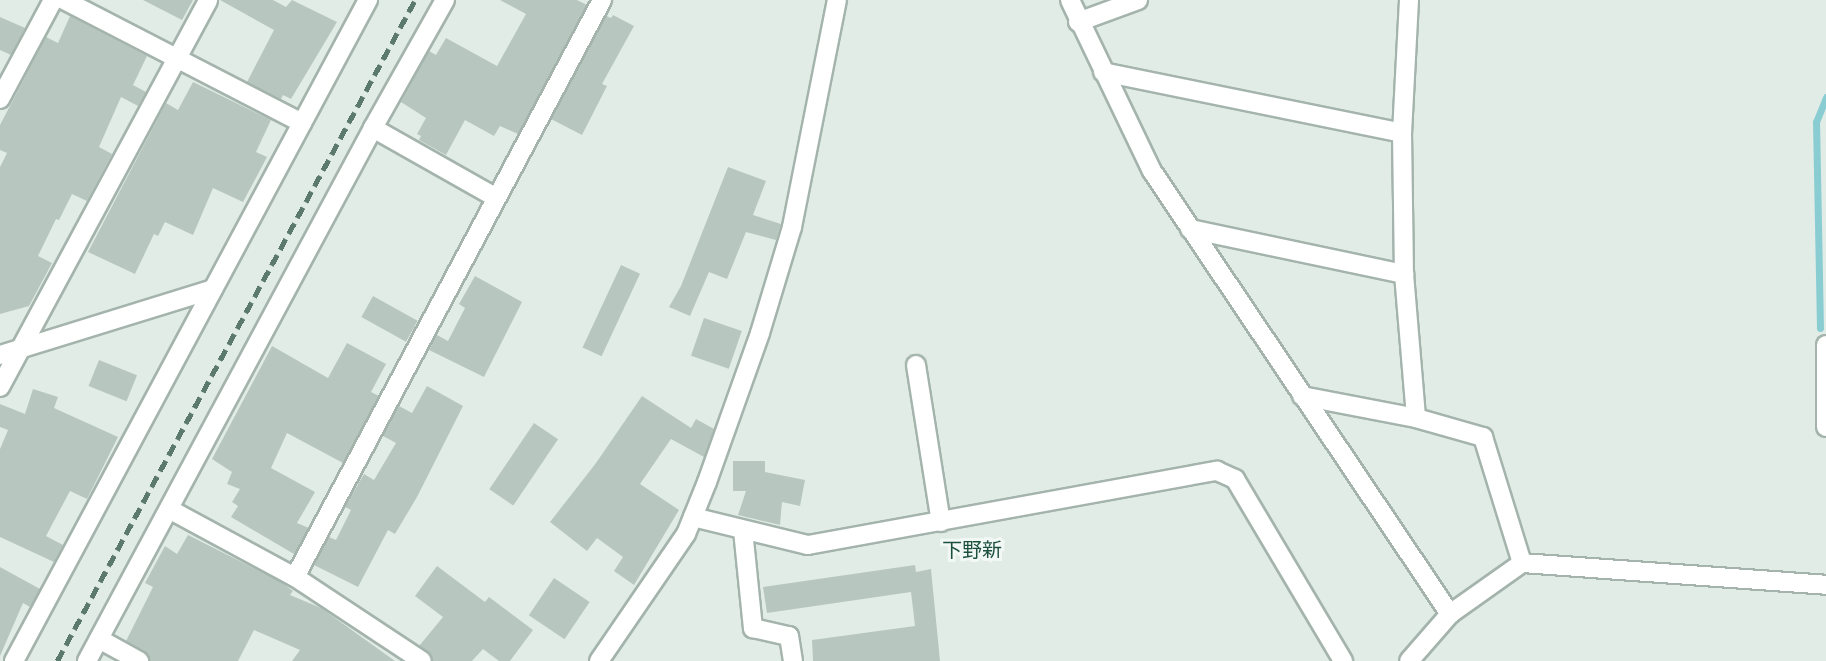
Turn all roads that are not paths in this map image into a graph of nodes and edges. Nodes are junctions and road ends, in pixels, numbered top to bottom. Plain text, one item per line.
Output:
1 (53, 0) edge
2 (64, 0) edge
3 (208, 0) edge
4 (368, 0) edge
5 (445, 0) edge
6 (602, 0) edge
7 (837, 0) edge
8 (1070, 0) edge
9 (1138, 0) edge
10 (1409, 0) edge
11 (1078, 22) junction
12 (177, 58) junction
13 (1103, 72) junction
14 (0, 99) edge
15 (302, 123) junction
16 (373, 128) junction
17 (1402, 132) junction
18 (495, 197) junction
19 (1190, 229) junction
20 (1404, 274) junction
21 (213, 289) junction
22 (1826, 345) edge
23 (21, 348) junction
24 (0, 355) edge
25 (916, 365) dead end
26 (0, 387) edge
27 (1302, 396) junction
28 (1416, 418) junction
29 (1826, 427) edge
30 (169, 509) junction
31 (693, 517) junction
32 (941, 522) junction
33 (743, 530) junction
34 (1522, 563) junction
35 (295, 577) junction
36 (1826, 585) edge
37 (1450, 614) junction
38 (99, 639) junction
39 (14, 661) edge
40 (87, 661) edge
41 (139, 661) edge
42 (422, 661) edge
43 (599, 661) edge
44 (793, 661) edge
45 (1343, 661) edge
46 (1409, 661) edge

1 - 14 street
2 - 12 street
3 - 12 street
4 - 15 street
5 - 16 street
6 - 18 street
7 - 31 street
8 - 11 street
9 - 11 street
10 - 17 street
11 - 13 street
12 - 15 street
12 - 23 street
13 - 17 street
13 - 19 street
15 - 21 street
16 - 18 street
16 - 30 street
17 - 20 street
18 - 35 street
19 - 20 street
19 - 27 street
20 - 28 street
21 - 23 street
21 - 39 street
22 - 29 street
23 - 24 street
23 - 26 street
25 - 32 street
27 - 28 street
27 - 37 street
28 - 34 street
30 - 35 street
30 - 38 street
31 - 33 street
31 - 43 street
32 - 33 street
32 - 45 street
33 - 44 street
34 - 36 street
34 - 37 street
35 - 42 street
37 - 46 street
38 - 40 street
38 - 41 street

